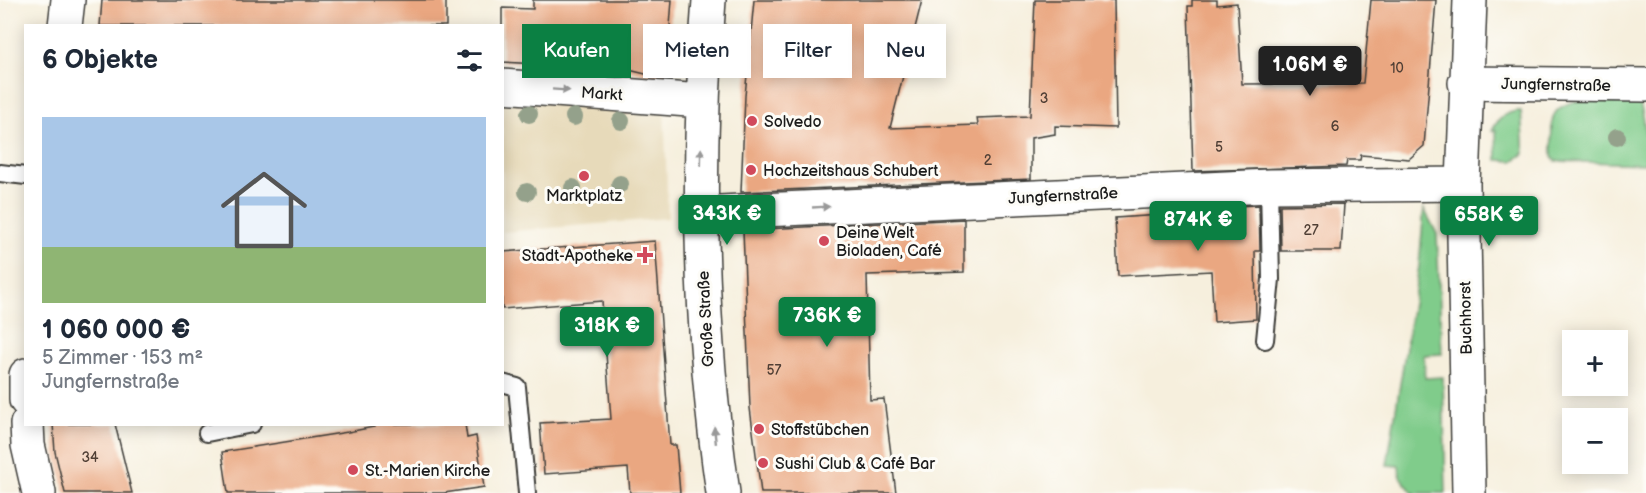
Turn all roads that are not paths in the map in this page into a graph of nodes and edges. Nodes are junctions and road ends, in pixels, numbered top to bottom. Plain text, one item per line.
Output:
1 (68, 0) edge
2 (709, 0) edge
3 (1470, 0) edge
4 (65, 24) edge
5 (1465, 83) junction
6 (1646, 85) edge
7 (504, 86) edge
8 (702, 101) junction
9 (0, 173) edge
10 (24, 176) edge
11 (1462, 184) junction
12 (1269, 186) junction
13 (700, 213) junction
14 (1265, 340) dead end
15 (504, 384) edge
16 (27, 426) edge
17 (242, 426) edge
18 (207, 433) dead end
19 (39, 493) edge
20 (527, 493) edge
21 (723, 493) edge
22 (1469, 493) edge

1 - 4 street
2 - 8 street, Große Straße
3 - 5 street, Buchhorst
5 - 6 street, Jungfernstraße
5 - 11 street, Buchhorst
7 -> 8 street, Markt
13 -> 8 street, Große Straße
9 - 10 lane
11 - 12 street, Jungfernstraße
11 - 22 street, Buchhorst
13 -> 12 street, Jungfernstraße
12 - 14 lane
21 -> 13 street, Große Straße
15 - 20 lane
16 - 19 street
17 - 18 lane

